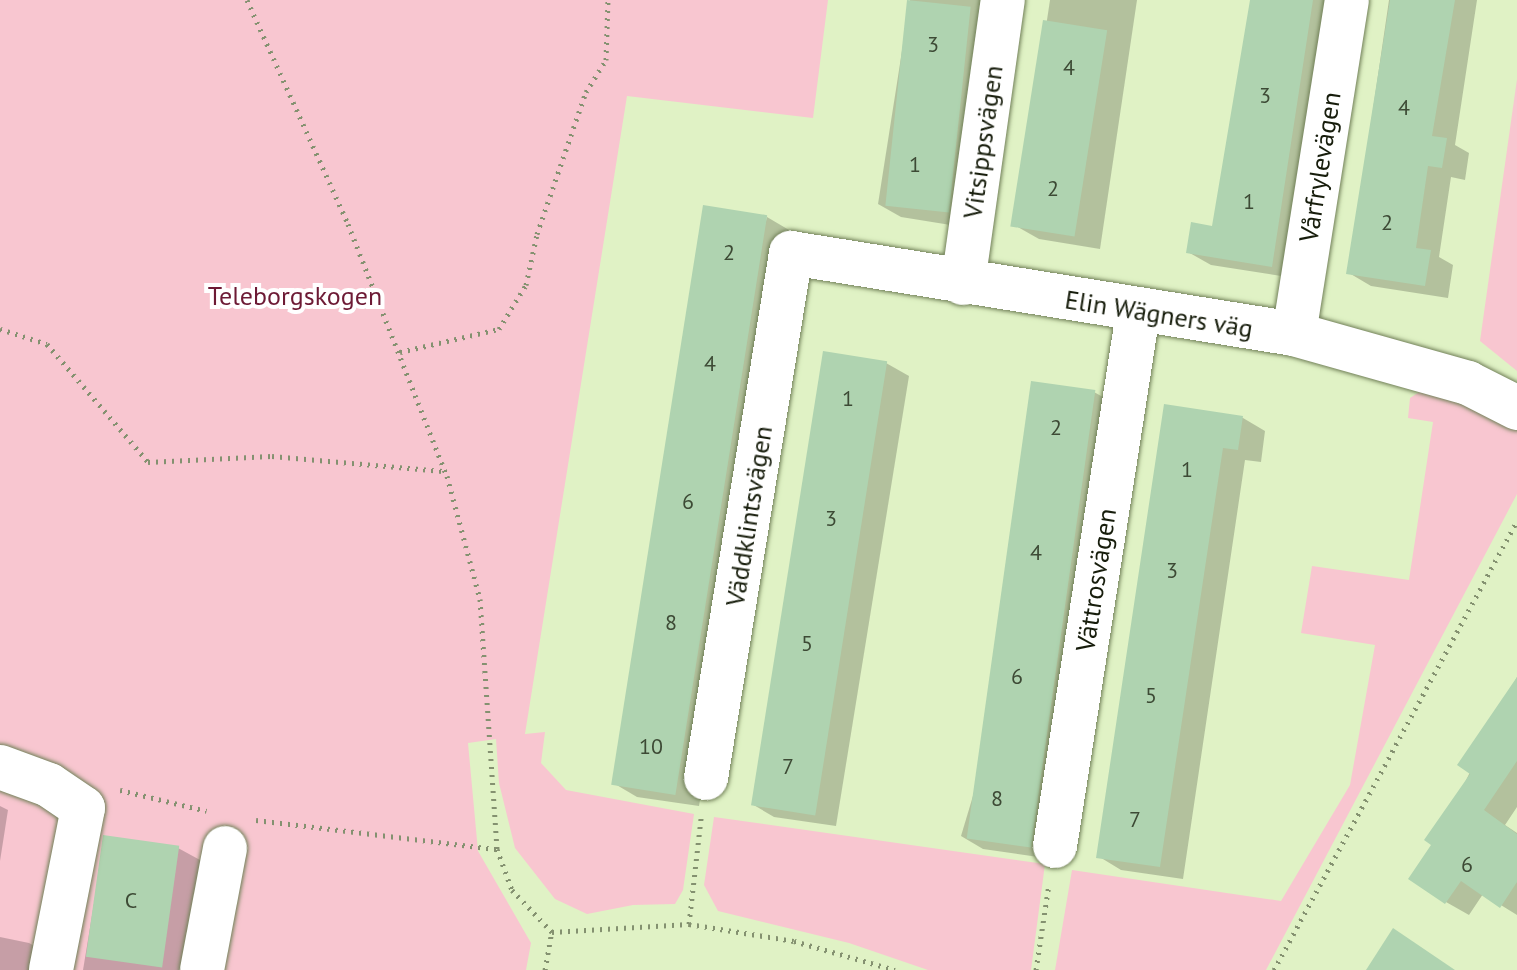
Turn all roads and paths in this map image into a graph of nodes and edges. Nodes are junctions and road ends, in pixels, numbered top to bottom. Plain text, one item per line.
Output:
1 (247, 0) edge
2 (608, 0) edge
3 (1003, 0) edge
4 (1347, 0) edge
5 (791, 253) joint
6 (963, 283) junction
7 (1138, 313) junction
8 (0, 329) edge
9 (1294, 334) junction
10 (400, 352) junction
11 (1517, 408) edge
12 (445, 471) junction
13 (1517, 521) edge
14 (0, 767) edge
15 (706, 778) joint
16 (1055, 846) joint
17 (225, 848) dead end
18 (689, 924) junction
19 (552, 932) junction
20 (51, 970) edge
21 (202, 970) edge
22 (545, 970) edge
23 (895, 970) edge
24 (1036, 970) edge
25 (1274, 970) edge

1 - 10 path
2 - 10 path
3 - 6 street, Vitsippsvägen
4 - 9 street, Vårfrylevägen
5 - 6 street, Elin Wägners väg
5 - 15 street, Väddklintsvägen
6 - 7 street, Elin Wägners väg
7 - 9 street, Elin Wägners väg
7 - 16 street, Vättrosvägen
8 - 12 path
9 - 11 street, Elin Wägners väg
10 - 12 path
12 - 19 path
13 - 25 path
14 - 20 street
15 - 18 path
16 - 24 path
17 - 21 street
18 - 19 path
18 - 23 path
19 - 22 path

